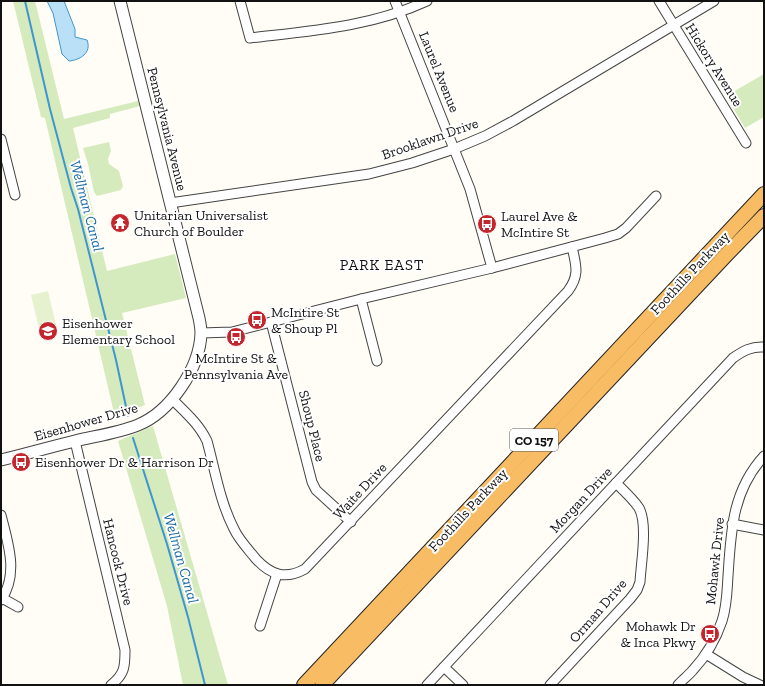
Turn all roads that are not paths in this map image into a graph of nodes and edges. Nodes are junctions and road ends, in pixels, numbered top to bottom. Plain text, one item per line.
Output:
1 (120, 1) edge
2 (240, 1) edge
3 (395, 1) edge
4 (427, 1) edge
5 (659, 1) edge
6 (714, 1) edge
7 (400, 12) junction
8 (673, 25) junction
9 (1, 138) edge
10 (746, 142) dead end
11 (454, 149) junction
12 (764, 194) edge
13 (15, 195) dead end
14 (656, 196) dead end
15 (170, 203) junction
16 (764, 216) edge
17 (572, 247) junction
18 (492, 268) junction
19 (361, 299) junction
20 (271, 322) junction
21 (201, 334) junction
22 (764, 347) edge
23 (377, 361) dead end
24 (172, 399) junction
25 (75, 441) junction
26 (764, 456) edge
27 (1, 460) edge
28 (616, 484) junction
29 (1, 515) edge
30 (351, 522) junction
31 (732, 524) junction
32 (764, 530) edge
33 (277, 574) junction
34 (2, 599) edge
35 (18, 607) dead end
36 (260, 626) dead end
37 (706, 654) junction
38 (444, 667) junction
39 (111, 685) edge
40 (304, 685) edge
41 (322, 685) edge
42 (427, 685) edge
43 (463, 685) edge
44 (550, 685) edge
45 (678, 685) edge
46 (760, 685) edge

1 - 15 street, Pennsylvania Avenue
2 - 7 street
3 - 7 street, Laurel Avenue
4 - 7 street
5 - 8 street, Hickory Avenue
6 - 8 street, Brooklawn Drive
7 - 11 street, Laurel Avenue
8 - 10 street, Hickory Avenue
8 - 11 street, Brooklawn Drive
9 - 13 street
11 - 15 street, Brooklawn Drive
11 - 18 street, Laurel Avenue
12 - 40 highway, Foothills Parkway / CO 157
14 - 17 street
15 - 21 street, Pennsylvania Avenue
16 - 41 highway, Foothills Parkway / CO 157
17 - 18 street
17 - 30 street, Waite Drive
18 - 19 street
19 - 20 street
19 - 23 street
20 - 21 street
20 - 30 street, Shoup Place
21 - 24 street, Pennsylvania Avenue
22 - 28 street, Morgan Drive
24 - 25 street, Eisenhower Drive
24 - 33 street
25 - 27 street, Eisenhower Drive
25 - 39 street, Hancock Drive
26 - 31 street, Mohawk Drive
28 - 38 street, Morgan Drive
28 - 44 street, Orman Drive
29 - 34 street
30 - 33 street, Waite Drive
31 - 32 street
31 - 37 street, Mohawk Drive
33 - 36 street
34 - 35 street
37 - 45 street, Mohawk Drive
37 - 46 street
38 - 42 street, Morgan Drive
38 - 43 street

